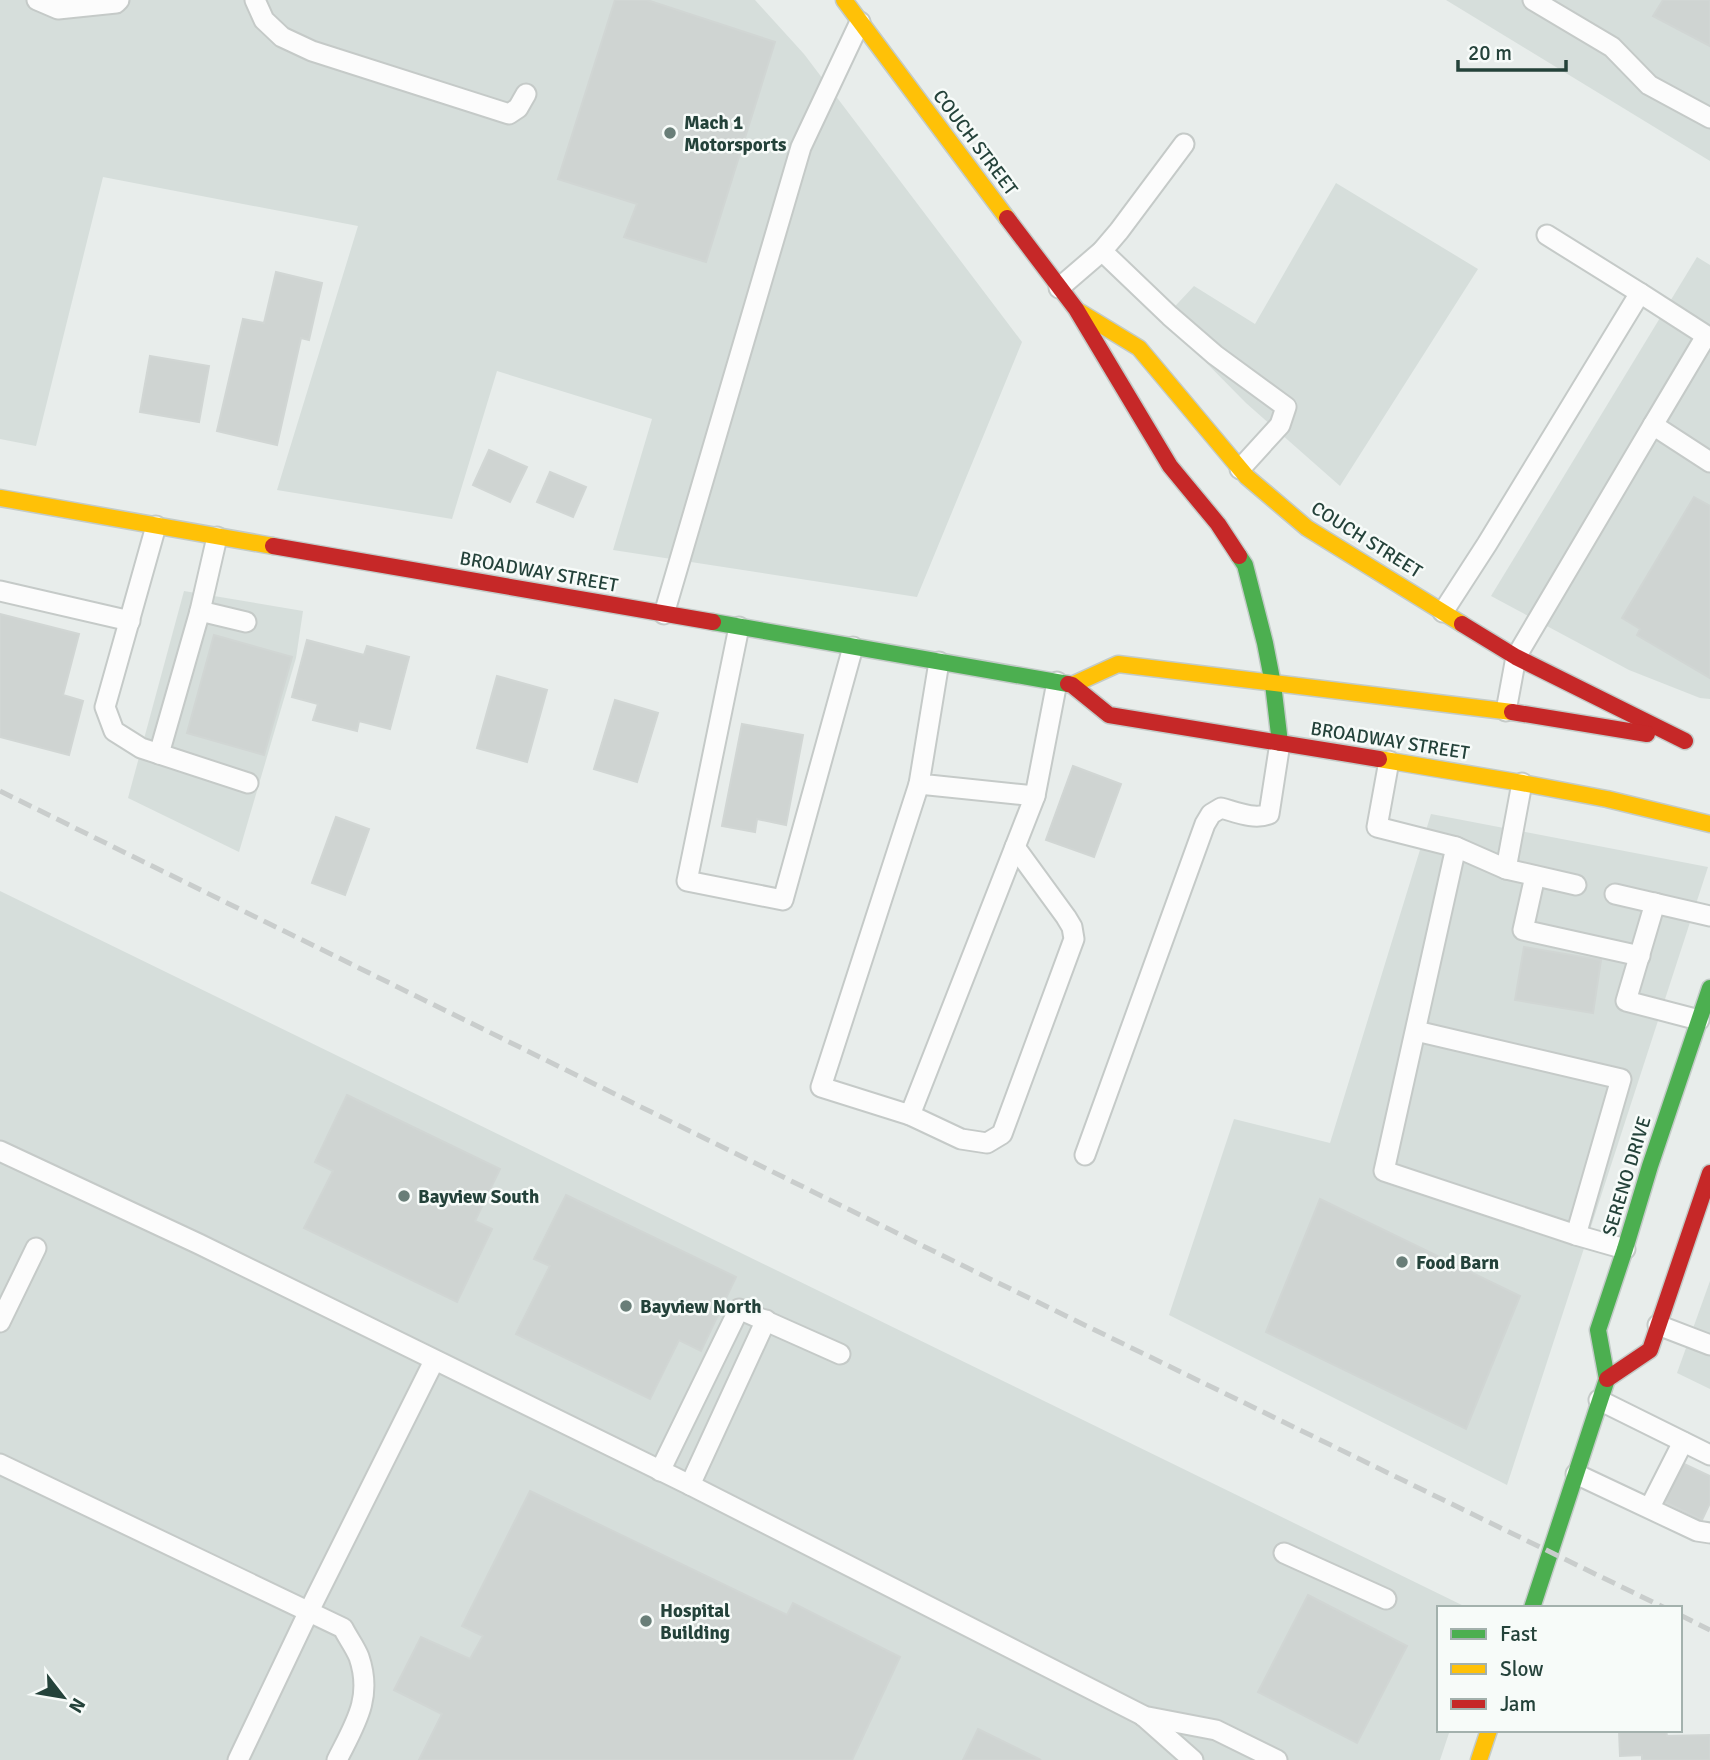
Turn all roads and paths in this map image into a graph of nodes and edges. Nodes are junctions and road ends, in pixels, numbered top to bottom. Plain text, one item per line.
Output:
1 (37, 0) edge
2 (119, 0) edge
3 (255, 0) edge
4 (844, 0) edge
5 (1533, 0) edge
6 (860, 22) junction
7 (526, 94) dead end
8 (1710, 118) edge
9 (1184, 144) dead end
10 (1548, 235) dead end
11 (1102, 251) junction
12 (1059, 288) junction
13 (1640, 293) junction
14 (1076, 309) junction
15 (1708, 337) edge
16 (1653, 425) junction
17 (1710, 462) edge
18 (1240, 469) junction
19 (0, 498) edge
20 (156, 526) junction
21 (217, 537) junction
22 (0, 592) edge
23 (200, 611) junction
24 (1443, 612) junction
25 (664, 614) junction
26 (130, 621) junction
27 (246, 621) dead end
28 (739, 627) junction
29 (853, 647) junction
30 (1516, 657) junction
31 (939, 662) junction
32 (1064, 684) junction
33 (1273, 684) junction
34 (1506, 711) junction
35 (1280, 743) junction
36 (1692, 743) joint
37 (159, 754) junction
38 (1389, 761) junction
39 (248, 783) dead end
40 (1522, 783) junction
41 (919, 784) junction
42 (1035, 796) junction
43 (1710, 824) edge
44 (1456, 846) junction
45 (1015, 847) junction
46 (1506, 869) junction
47 (1535, 876) junction
48 (1576, 886) dead end
49 (1615, 894) dead end
50 (1655, 903) junction
51 (1710, 916) edge
52 (1640, 956) junction
53 (1710, 988) edge
54 (1699, 1020) junction
55 (1416, 1031) junction
56 (910, 1115) junction
57 (0, 1151) edge
58 (1085, 1155) dead end
59 (1710, 1172) edge
60 (1576, 1235) junction
61 (36, 1248) dead end
62 (1625, 1249) junction
63 (765, 1321) junction
64 (0, 1322) edge
65 (1658, 1325) junction
66 (1710, 1345) edge
67 (840, 1354) dead end
68 (434, 1361) junction
69 (1606, 1379) junction
70 (1600, 1400) junction
71 (1683, 1442) junction
72 (1710, 1455) edge
73 (0, 1464) edge
74 (660, 1471) junction
75 (1576, 1474) junction
76 (690, 1485) junction
77 (1650, 1507) junction
78 (1710, 1533) edge
79 (1284, 1553) dead end
80 (1386, 1599) dead end
81 (1533, 1606) edge
82 (309, 1611) junction
83 (1142, 1715) junction
84 (1488, 1732) edge
85 (238, 1760) edge
86 (337, 1760) edge
87 (1194, 1760) edge
88 (1277, 1760) edge
89 (1479, 1760) edge

1 - 2 lane
3 - 7 lane
4 - 6 street, COUCH STREET
5 - 8 lane
6 - 12 street, COUCH STREET
6 - 25 lane
9 - 11 lane
10 - 13 lane
11 - 12 lane
11 - 18 lane
12 - 14 street, COUCH STREET
13 - 15 lane
13 - 24 lane
14 - 18 street, COUCH STREET
14 - 33 street, COUCH STREET
15 - 16 lane
16 - 17 lane
16 - 30 lane
18 - 24 street, COUCH STREET
19 - 20 street, BROADWAY STREET
20 - 21 street, BROADWAY STREET
20 - 26 lane
21 - 23 lane
21 - 25 street, BROADWAY STREET
22 - 26 lane
23 - 27 lane
23 - 37 lane
24 - 30 street, COUCH STREET
25 - 28 street, BROADWAY STREET
26 - 37 lane
28 - 29 street, BROADWAY STREET
28 - 29 lane
29 - 31 street, BROADWAY STREET
30 - 34 lane
30 - 36 street, COUCH STREET
31 - 32 street, BROADWAY STREET
31 - 41 lane
32 - 33 street, BROADWAY STREET
32 - 35 street, BROADWAY STREET
32 - 42 lane
33 - 34 street, BROADWAY STREET
33 - 35 street, COUCH STREET
34 - 36 street, BROADWAY STREET
35 - 38 street, BROADWAY STREET
35 - 58 lane
37 - 39 lane
38 - 40 street, BROADWAY STREET
38 - 44 lane
40 - 43 street, BROADWAY STREET
40 - 46 lane
41 - 42 lane
41 - 56 lane
42 - 45 lane
44 - 46 lane
44 - 55 lane
45 - 56 lane
45 - 56 lane
46 - 47 lane
47 - 48 lane
47 - 52 lane
49 - 50 lane
50 - 51 lane
50 - 52 lane
52 - 54 lane
53 - 54 street, SERENO DRIVE
54 - 62 street, SERENO DRIVE
55 - 60 lane
55 - 60 lane
57 - 68 lane
59 - 65 street
60 - 62 lane
61 - 64 lane
62 - 69 street, SERENO DRIVE
63 - 67 lane
63 - 74 lane
63 - 76 lane
65 - 66 lane
65 - 69 street
68 - 74 lane
68 - 82 lane
69 - 70 street, SERENO DRIVE
70 - 71 lane
70 - 75 street, SERENO DRIVE
71 - 72 lane
71 - 77 lane
73 - 82 lane
74 - 76 lane
75 - 77 lane
75 - 81 street, SERENO DRIVE
76 - 83 lane
77 - 78 lane
79 - 80 lane
82 - 85 lane
82 - 86 lane
83 - 87 lane
83 - 88 lane
84 - 89 street

